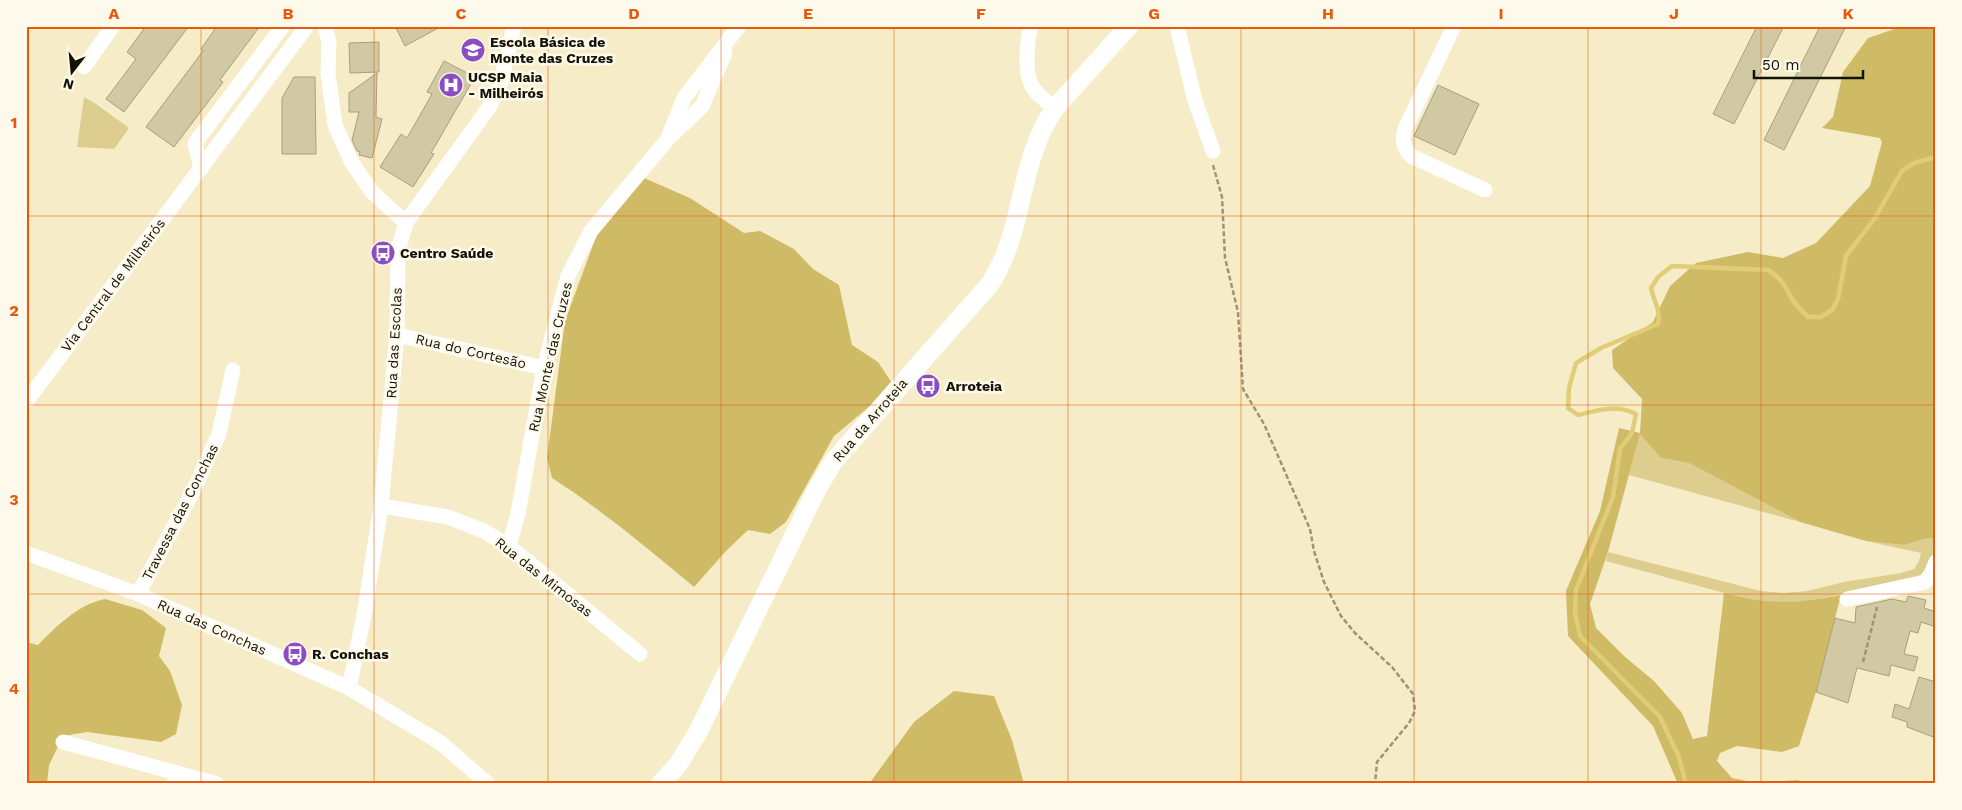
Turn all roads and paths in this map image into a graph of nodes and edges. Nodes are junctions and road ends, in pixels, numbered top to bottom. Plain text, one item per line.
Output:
1 (113, 26) edge
2 (284, 26) edge
3 (307, 26) edge
4 (325, 26) edge
5 (514, 26) edge
6 (1031, 26) edge
7 (1129, 26) edge
8 (1177, 26) edge
9 (1454, 26) edge
10 (736, 29) edge
11 (84, 67) dead end
12 (1055, 108) junction
13 (1213, 151) joint
14 (200, 169) junction
15 (1485, 190) dead end
16 (406, 223) junction
17 (397, 335) junction
18 (544, 368) junction
19 (233, 370) dead end
20 (26, 402) edge
21 (381, 506) junction
22 (509, 546) junction
23 (26, 553) edge
24 (1936, 562) edge
25 (1881, 591) junction
26 (138, 594) junction
27 (1847, 599) dead end
28 (640, 654) dead end
29 (1863, 662) dead end
30 (349, 688) junction
31 (63, 742) dead end
32 (175, 778) edge
33 (217, 784) edge
34 (488, 784) edge
35 (660, 784) edge
36 (1375, 784) edge

1 - 11 street
2 - 14 street
3 - 14 street, Via Central de Milheirós
4 - 16 street
5 - 16 street, Rua das Escolas
6 - 12 street
7 - 12 main road, Rua da Arroteia
8 - 13 street
9 - 15 street
10 - 18 street, Rua Monte das Cruzes
12 - 35 main road, Rua da Arroteia
13 - 36 path
14 - 20 street, Via Central de Milheirós
16 - 17 street, Rua das Escolas
17 - 18 street, Rua do Cortesão
17 - 21 street, Rua das Escolas
18 - 22 street, Rua Monte das Cruzes
19 - 26 street, Travessa das Conchas
21 - 22 street, Rua das Mimosas
21 - 30 street, Rua das Escolas
22 - 28 street, Rua das Mimosas
23 - 26 street, Rua das Conchas
24 - 25 street
25 - 27 street
25 - 29 path
26 - 30 street, Rua das Conchas
30 - 34 street, Rua das Conchas
31 - 32 street
32 - 33 street

